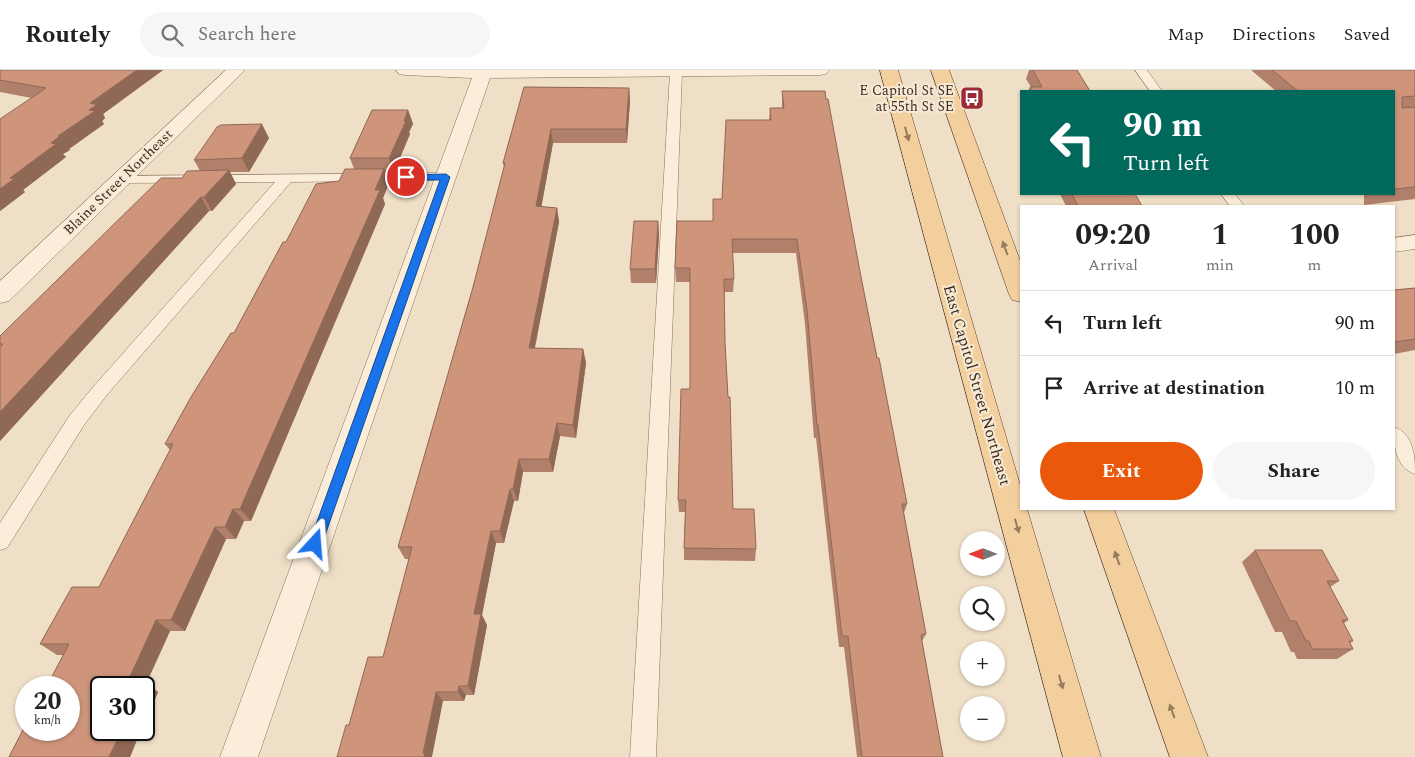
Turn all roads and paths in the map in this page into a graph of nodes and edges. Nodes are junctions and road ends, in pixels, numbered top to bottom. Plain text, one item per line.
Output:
1 (236, 70) edge
2 (405, 70) edge
3 (820, 70) edge
4 (889, 70) edge
5 (940, 70) edge
6 (1141, 70) edge
7 (676, 72) junction
8 (483, 73) junction
9 (1155, 90) edge
10 (446, 177) junction
11 (122, 179) junction
12 (286, 179) junction
13 (1415, 242) edge
14 (1395, 245) edge
15 (1020, 291) edge
16 (0, 295) edge
17 (1404, 444) edge
18 (1415, 466) edge
19 (1099, 510) edge
20 (0, 541) edge
21 (239, 757) edge
22 (642, 757) edge
23 (1082, 757) edge
24 (1189, 757) edge

1 - 11 street, Blaine Street Northeast
2 - 8 street
3 - 7 street
4 -> 23 main road, East Capitol Street Northeast
15 -> 5 main road
6 - 9 lane
7 - 8 street
7 - 22 lane
8 - 10 street
10 - 12 lane
10 - 21 street
11 - 12 lane
11 - 16 street, Blaine Street Northeast
12 - 20 lane
13 - 14 street
17 - 18 lane
24 -> 19 main road

